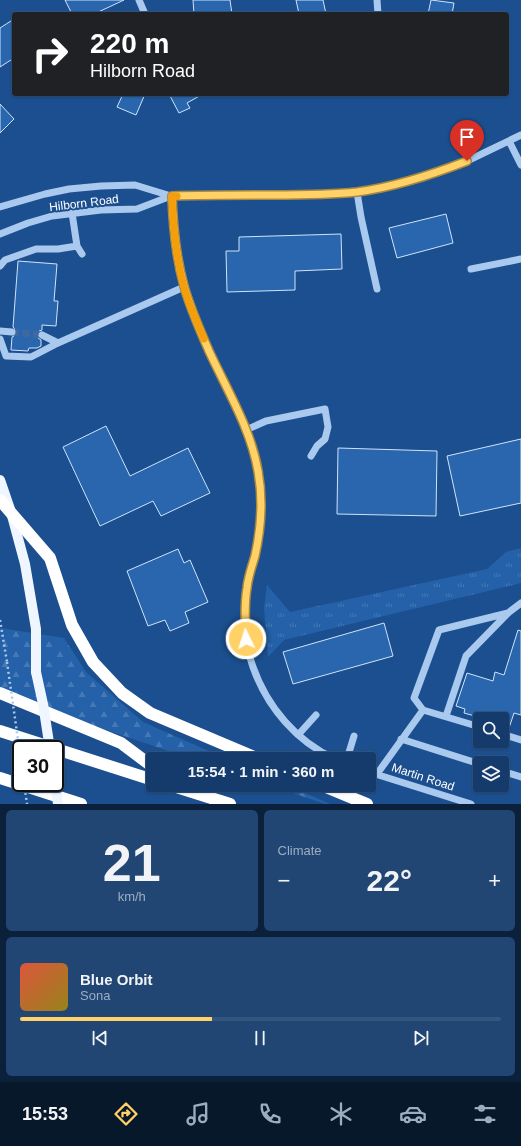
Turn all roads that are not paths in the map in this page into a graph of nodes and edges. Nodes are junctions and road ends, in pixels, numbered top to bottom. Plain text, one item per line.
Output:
1 (139, 0) edge
2 (377, 0) edge
3 (145, 12) edge
4 (378, 12) edge
5 (521, 135) edge
6 (509, 141) junction
7 (521, 165) edge
8 (357, 192) junction
9 (172, 196) junction
10 (0, 207) edge
11 (72, 213) junction
12 (0, 234) edge
13 (78, 246) junction
14 (82, 254) dead end
15 (521, 259) edge
16 (0, 266) edge
17 (471, 269) dead end
18 (184, 286) junction
19 (377, 289) dead end
20 (0, 331) edge
21 (12, 332) tunnel mouth
22 (42, 335) tunnel mouth
23 (0, 339) edge
24 (58, 343) junction
25 (246, 430) junction
26 (312, 456) dead end
27 (0, 480) edge
28 (0, 500) edge
29 (11, 512) junction
30 (521, 603) edge
31 (508, 613) junction
32 (0, 693) edge
33 (422, 710) junction
34 (316, 715) dead end
35 (446, 716) junction
36 (473, 725) edge
37 (0, 731) edge
38 (298, 735) junction
39 (354, 736) dead end
40 (509, 736) edge
41 (401, 739) junction
42 (49, 740) edge
43 (521, 740) edge
44 (242, 752) edge
45 (323, 752) edge
46 (349, 752) edge
47 (146, 762) edge
48 (473, 762) edge
49 (509, 773) edge
50 (377, 774) joint
51 (521, 777) edge
52 (0, 778) edge
53 (146, 778) edge
54 (56, 792) edge
55 (195, 792) edge
56 (339, 792) edge
57 (58, 804) edge
58 (81, 804) edge
59 (230, 804) edge
60 (367, 804) edge
61 (470, 804) edge

1 - 3 street
2 - 4 street
5 - 6 street, Hilborn Road
6 - 7 street
6 - 8 street, Hilborn Road
8 - 9 street, Hilborn Road
8 - 19 street
9 - 10 street, Hilborn Road
9 - 11 street, Hilborn Road
9 - 18 street
11 - 12 street, Hilborn Road
11 - 13 street
13 - 14 street
13 - 16 street
15 - 17 street
18 - 24 street
18 - 25 street
20 - 21 street
22 - 24 street
23 - 24 street
25 - 26 street
25 - 38 street
27 - 29 main road
28 - 29 highway
29 - 42 main road, bridge
29 - 44 highway
30 - 31 street
31 - 33 street
31 - 35 street
32 - 47 highway
33 - 35 street
33 - 41 street
34 - 38 street
35 - 36 street
37 - 53 highway
38 - 45 street
39 - 46 street
40 - 43 street
41 - 48 street
41 - 50 street
49 - 51 street
50 - 61 street, Martin Road
52 - 58 highway
54 - 57 main road, bridge
55 - 59 highway
56 - 60 highway

